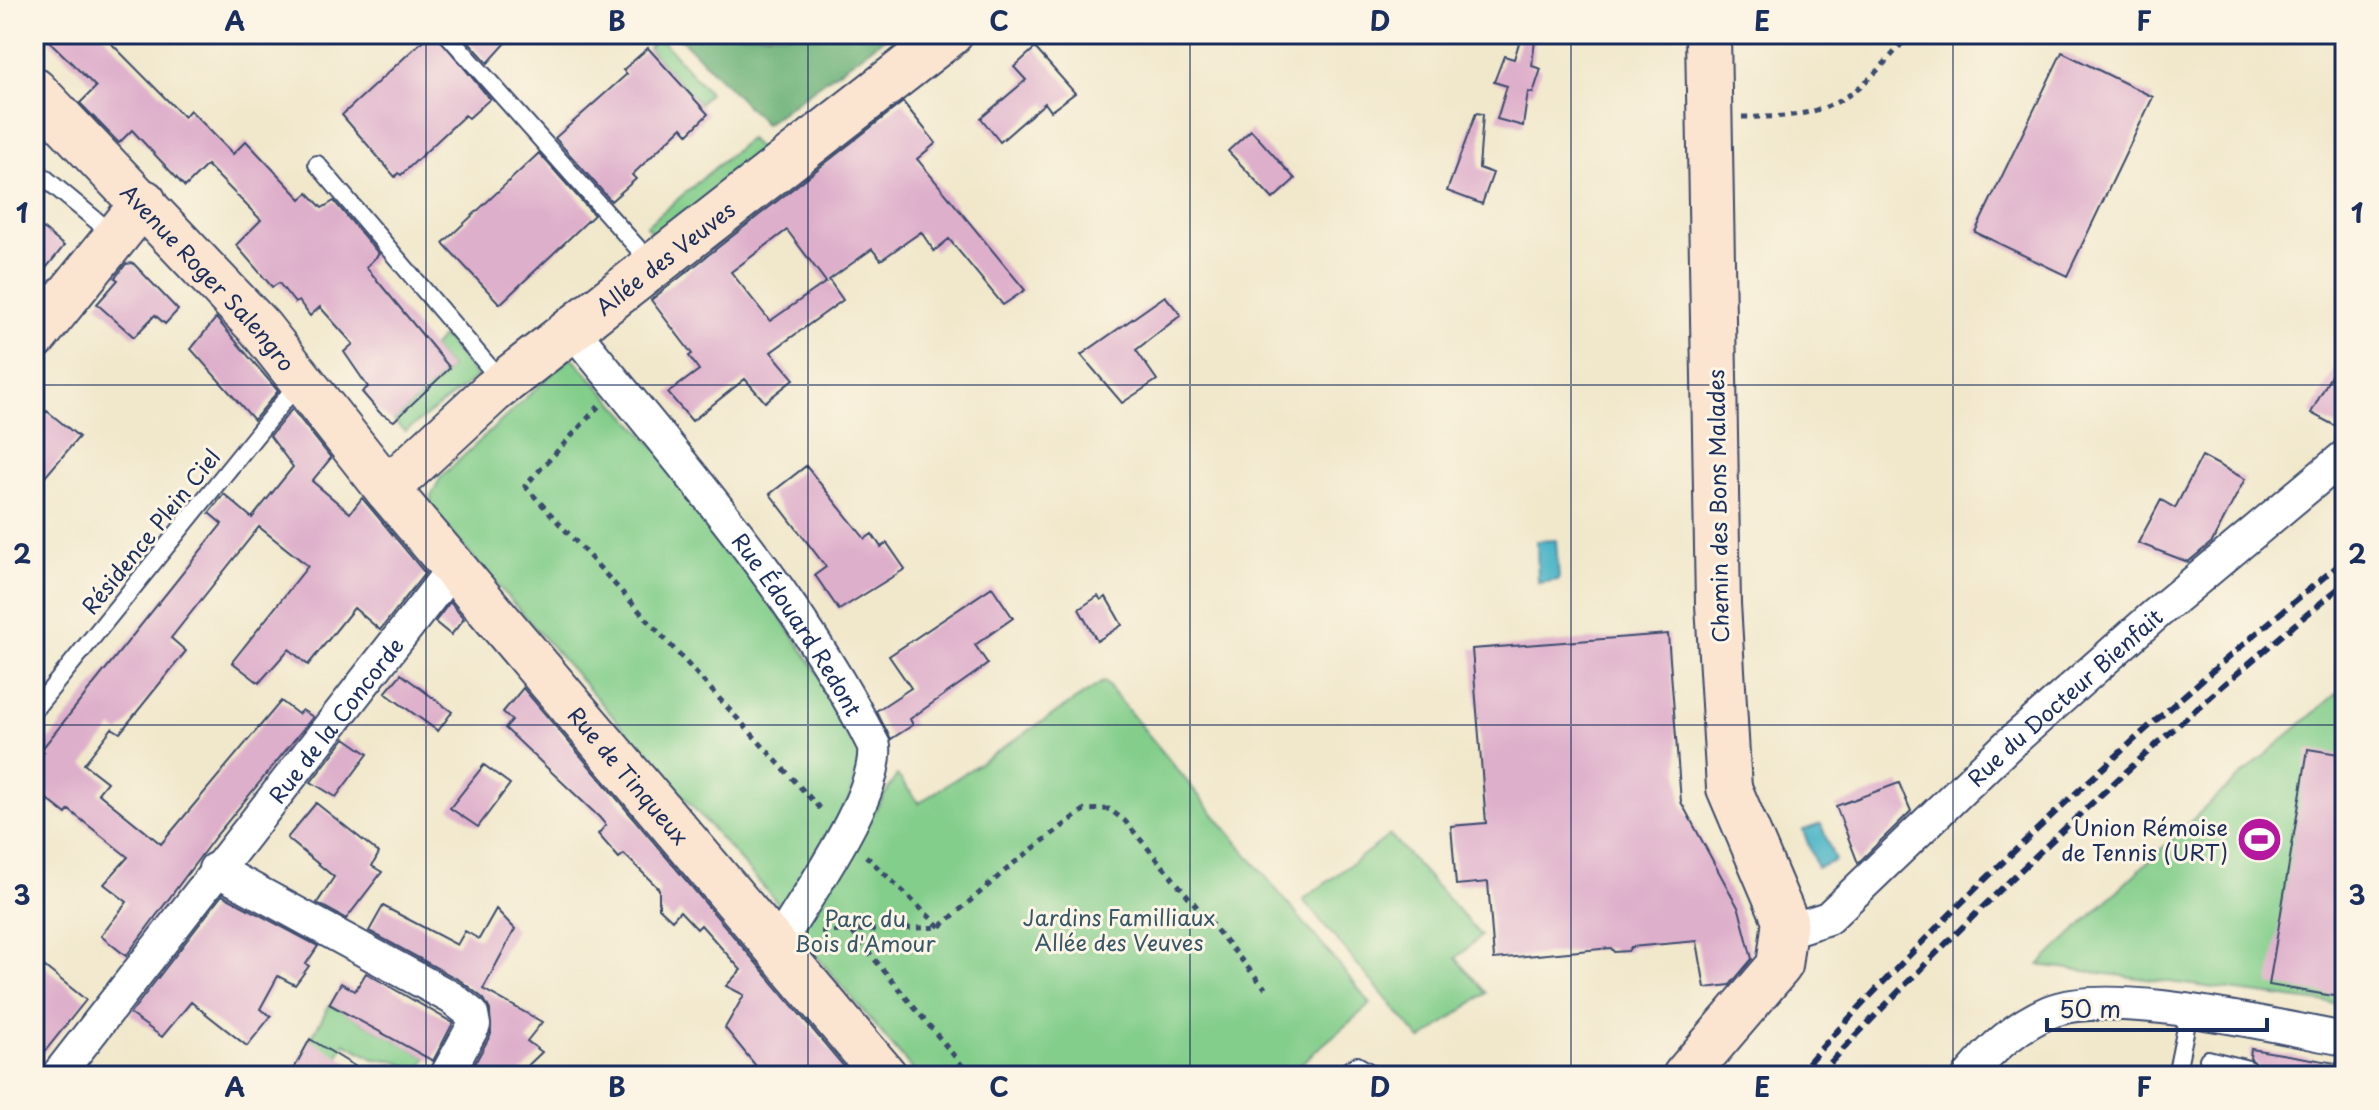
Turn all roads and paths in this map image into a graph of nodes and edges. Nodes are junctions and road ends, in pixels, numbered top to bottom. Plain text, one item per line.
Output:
1 (447, 34) edge
2 (950, 34) edge
3 (1708, 34) edge
4 (1910, 34) edge
5 (34, 90) edge
6 (1710, 115) junction
7 (317, 164) dead end
8 (34, 169) edge
9 (144, 202) junction
10 (116, 237) junction
11 (653, 266) junction
12 (572, 329) junction
13 (34, 338) edge
14 (301, 380) junction
15 (503, 383) junction
16 (618, 386) junction
17 (2345, 456) edge
18 (381, 481) junction
19 (454, 567) junction
20 (34, 710) edge
21 (843, 834) junction
22 (215, 869) junction
23 (940, 927) junction
24 (851, 931) junction
25 (782, 936) junction
26 (1782, 949) junction
27 (1265, 988) dead end
28 (2189, 1013) junction
29 (2345, 1039) edge
30 (2208, 1059) dead end
31 (965, 1069) dead end
32 (2248, 1069) dead end
33 (57, 1076) edge
34 (372, 1076) edge
35 (412, 1076) edge
36 (446, 1076) edge
37 (885, 1076) edge
38 (1339, 1076) edge
39 (1376, 1076) edge
40 (1685, 1076) edge
41 (1969, 1076) edge
42 (2176, 1076) edge

1 - 11 lane
2 - 11 street, Allée des Veuves
3 - 6 street, Chemin des Bons Malades
4 - 6 path
5 - 9 street, Avenue Roger Salengro
6 - 26 street, Chemin des Bons Malades
7 - 15 lane
8 - 10 lane
9 - 10 street
9 - 14 street, Avenue Roger Salengro
10 - 13 street
11 - 12 street, Allée des Veuves
12 - 15 street, Allée des Veuves
12 - 16 street, Rue Édouard Redont
14 - 18 street, Avenue Roger Salengro
14 - 20 lane, Résidence Plein Ciel
15 - 18 street, Allée des Veuves
16 - 21 street, Rue Édouard Redont
16 - 21 path
17 - 26 street, Rue du Docteur Bienfait
18 - 19 street, Rue de Tinqueux
19 - 22 street, Rue de la Concorde
19 - 25 street, Rue de Tinqueux
21 - 23 path
21 - 25 street, Rue Édouard Redont
22 - 33 street, Rue de la Concorde
22 - 36 street
23 - 24 path
23 - 27 path
24 - 25 path
24 - 31 path
25 - 37 street, Rue de Tinqueux
26 - 40 street
28 - 29 street
28 - 41 street
28 - 42 lane
30 - 32 lane
34 - 35 path
38 - 39 lane

